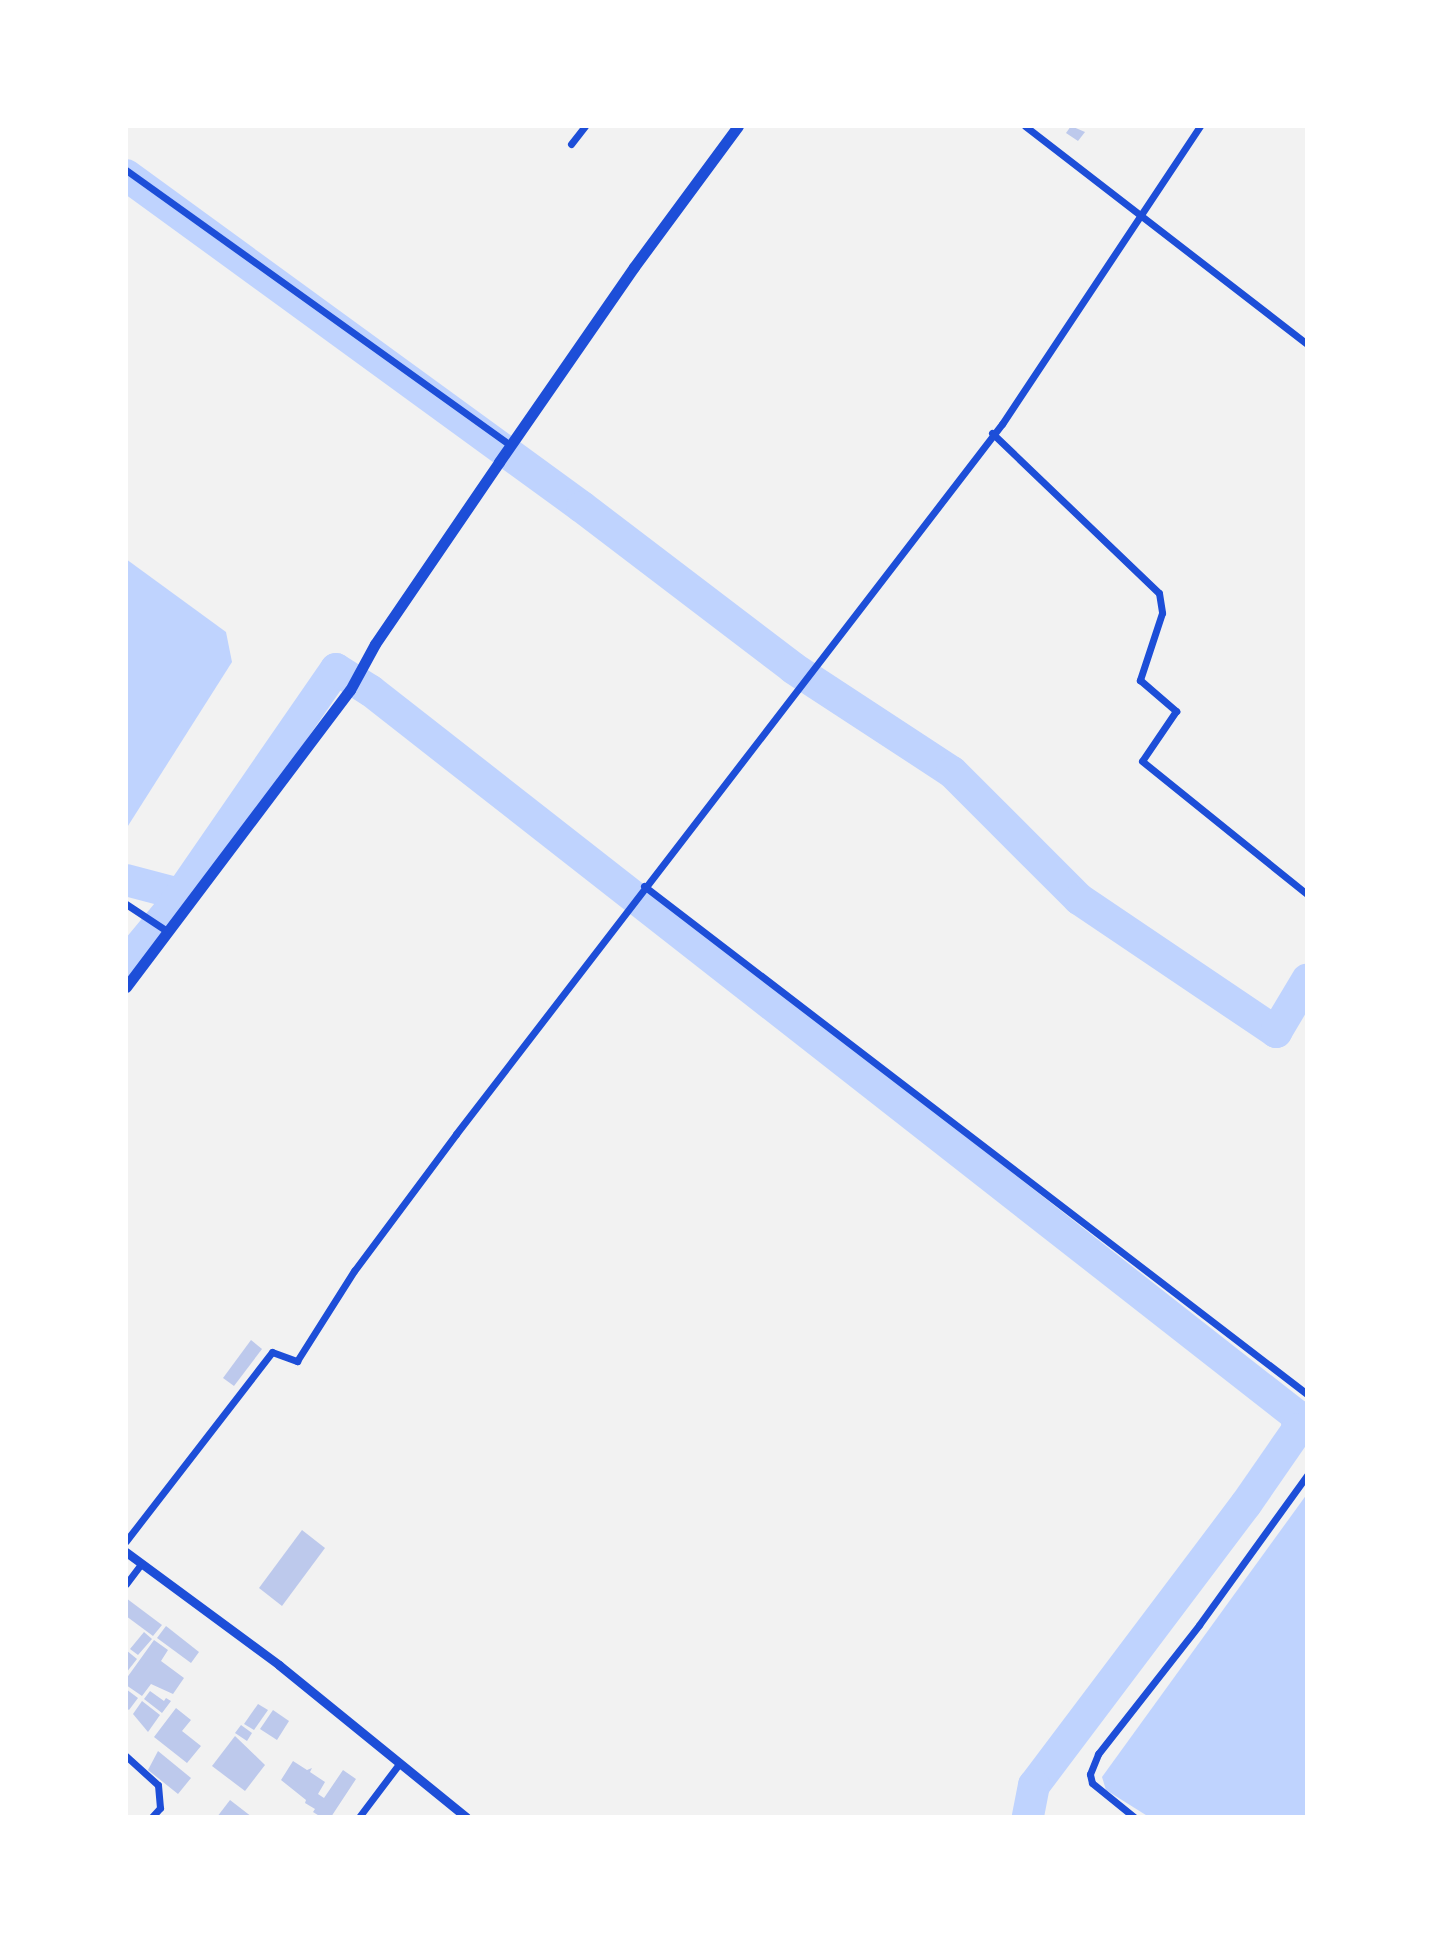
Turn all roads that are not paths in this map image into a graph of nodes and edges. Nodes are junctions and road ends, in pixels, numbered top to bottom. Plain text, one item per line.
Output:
1 (585, 126) edge
2 (738, 126) edge
3 (1025, 126) edge
4 (1200, 126) edge
5 (571, 144) dead end
6 (126, 170) edge
7 (1138, 215) junction
8 (1307, 344) edge
9 (992, 433) junction
10 (511, 446) junction
11 (642, 888) junction
12 (1307, 894) edge
13 (126, 904) edge
14 (167, 931) junction
15 (126, 987) edge
16 (1307, 1394) edge
17 (1307, 1475) edge
18 (126, 1541) edge
19 (126, 1552) edge
20 (142, 1563) junction
21 (126, 1584) edge
22 (126, 1756) edge
23 (399, 1764) junction
24 (152, 1817) edge
25 (359, 1817) edge
26 (466, 1817) edge
27 (1134, 1817) edge

1 - 5 street
2 - 10 main road
3 - 7 street
4 - 7 street
6 - 10 street
7 - 8 street
7 - 9 street
9 - 11 street
9 - 12 street
10 - 14 main road
11 - 16 street
11 - 18 street
13 - 14 street
14 - 15 main road
17 - 27 street
19 - 20 street
20 - 21 street
20 - 23 street
22 - 24 street
23 - 25 street
23 - 26 street

